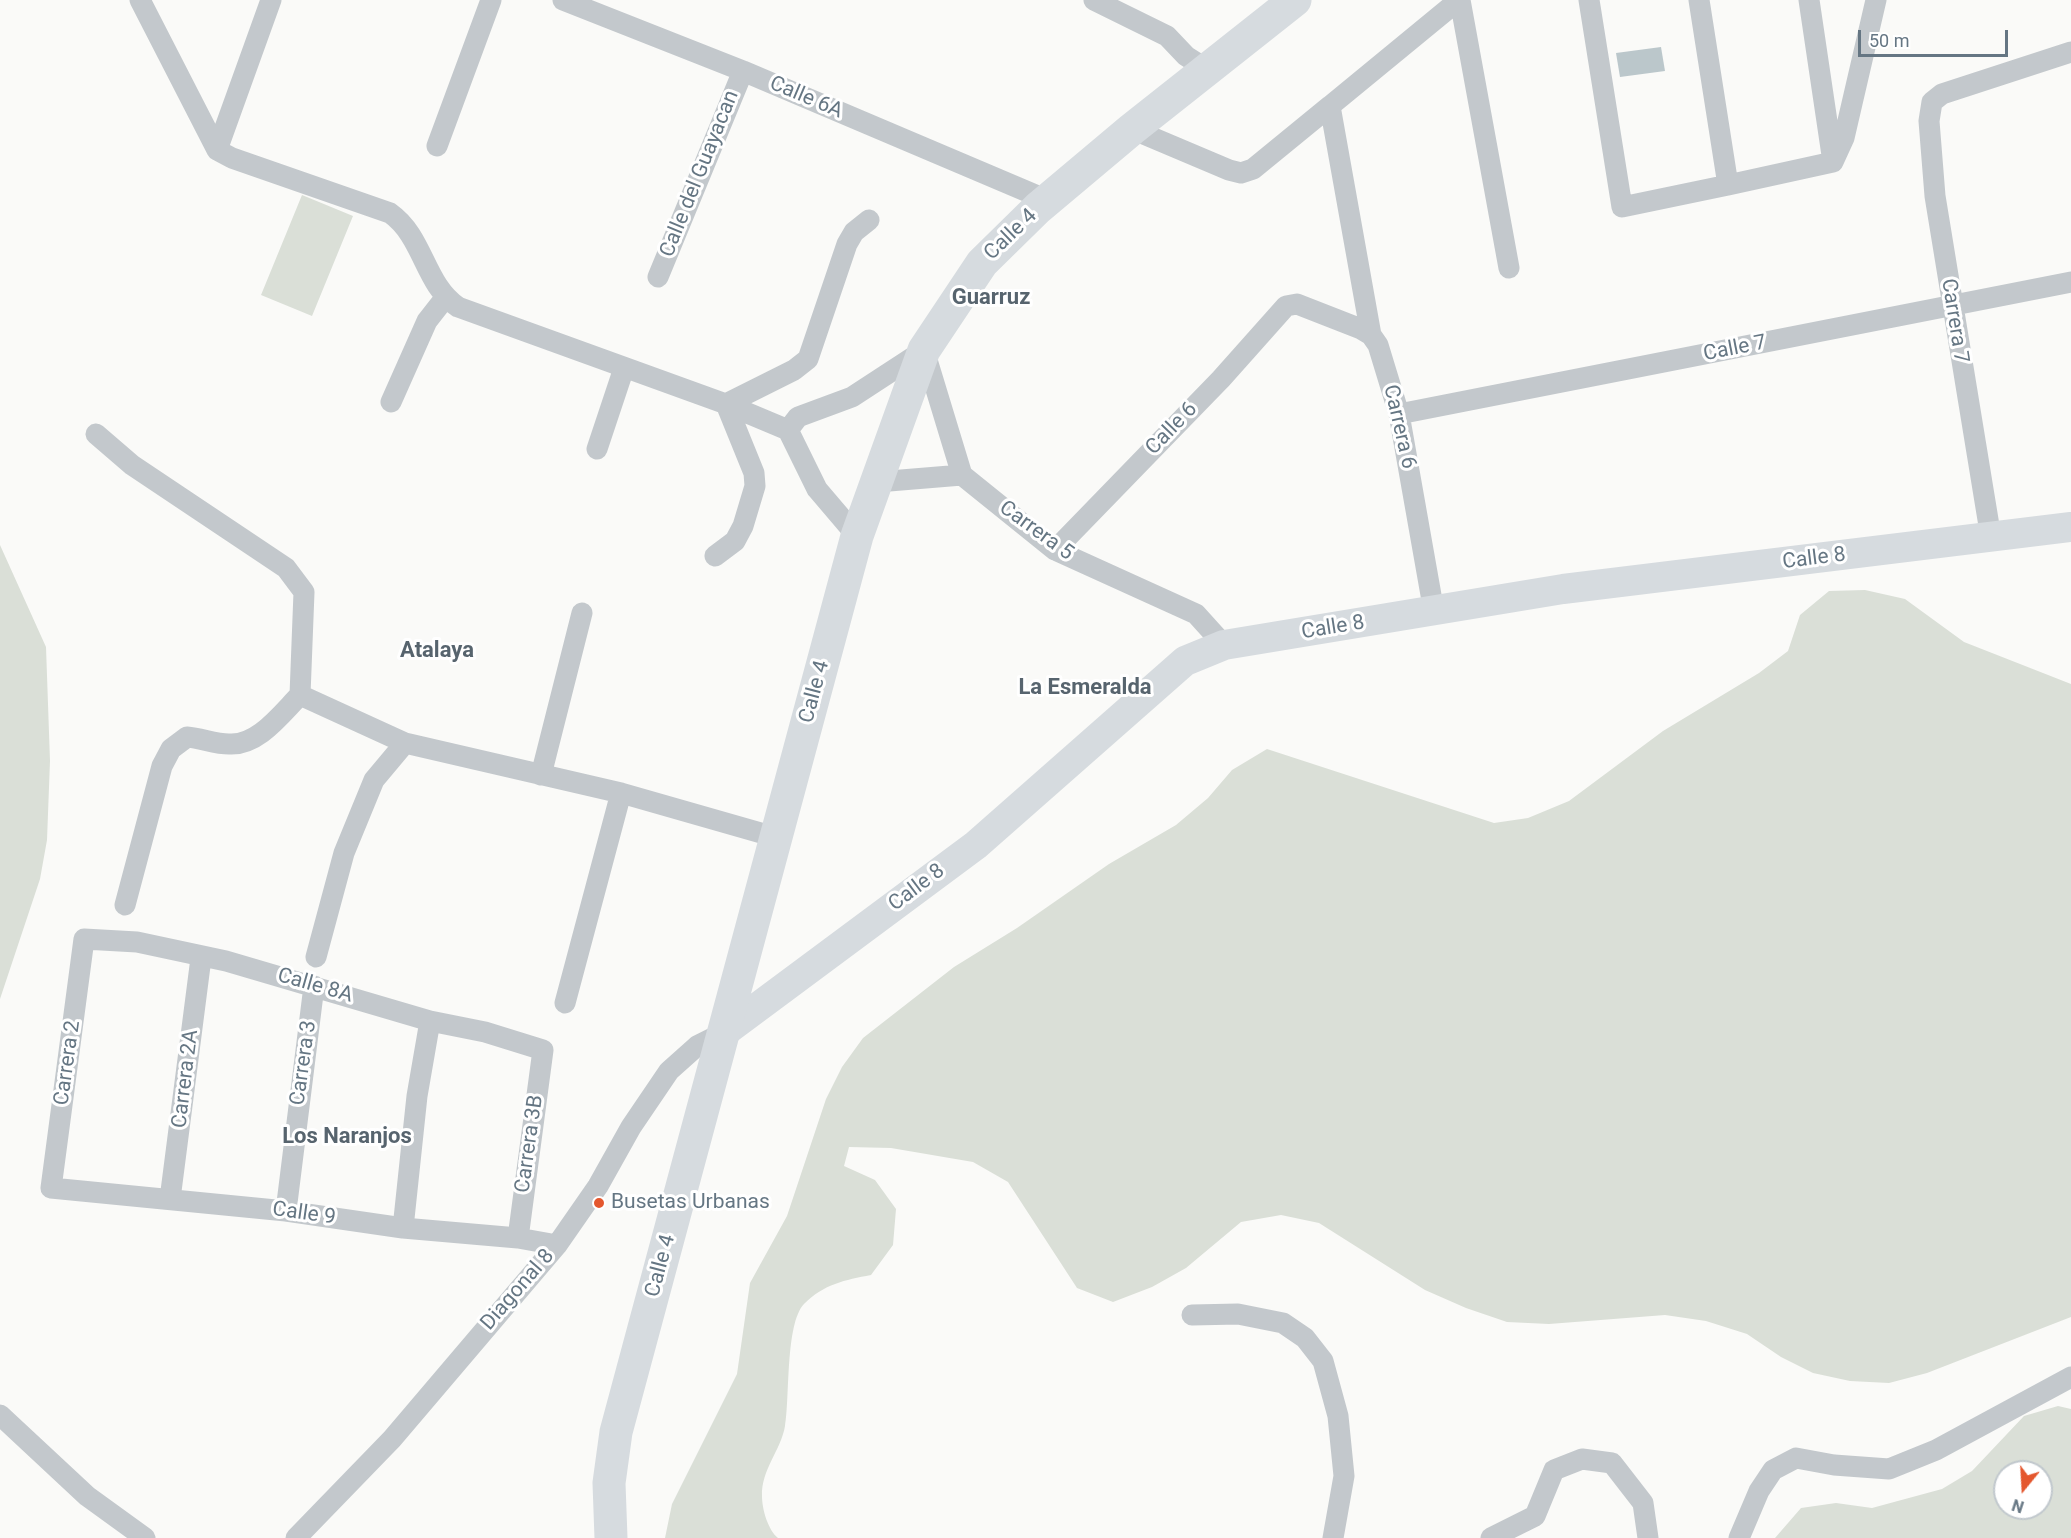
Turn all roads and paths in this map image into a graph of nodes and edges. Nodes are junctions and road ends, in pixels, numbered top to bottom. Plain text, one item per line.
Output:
1 (140, 0) edge
2 (271, 0) edge
3 (491, 0) edge
4 (563, 0) edge
5 (1094, 0) edge
6 (1294, 0) edge
7 (1459, 0) edge
8 (1589, 0) edge
9 (1699, 0) edge
10 (1809, 0) edge
11 (1876, 0) edge
12 (2071, 52) edge
13 (743, 70) junction
14 (1209, 70) junction
15 (1330, 106) junction
16 (1132, 129) junction
17 (437, 146) dead end
18 (217, 150) junction
19 (1833, 162) junction
20 (1728, 184) junction
21 (1047, 201) junction
22 (869, 220) dead end
23 (1509, 268) dead end
24 (658, 277) dead end
25 (2071, 282) edge
26 (445, 298) junction
27 (1952, 306) junction
28 (1371, 335) junction
29 (924, 350) junction
30 (624, 369) junction
31 (391, 402) dead end
32 (726, 404) junction
33 (1399, 414) junction
34 (788, 430) junction
35 (96, 434) dead end
36 (597, 449) dead end
37 (962, 475) junction
38 (877, 482) junction
39 (2071, 527) edge
40 (857, 537) junction
41 (1991, 538) junction
42 (1055, 550) junction
43 (715, 556) dead end
44 (1434, 612) junction
45 (582, 613) dead end
46 (1224, 645) junction
47 (300, 695) junction
48 (405, 743) junction
49 (541, 775) junction
50 (621, 793) junction
51 (776, 837) junction
52 (125, 905) dead end
53 (84, 939) joint
54 (316, 957) dead end
55 (201, 958) junction
56 (314, 986) junction
57 (565, 1003) dead end
58 (430, 1021) junction
59 (723, 1033) junction
60 (543, 1050) joint
61 (51, 1188) joint
62 (170, 1199) junction
63 (286, 1211) junction
64 (403, 1228) junction
65 (518, 1238) junction
66 (557, 1245) junction
67 (1192, 1316) dead end
68 (2071, 1377) edge
69 (0, 1415) edge
70 (146, 1538) edge
71 (296, 1538) edge
72 (611, 1538) edge
73 (1333, 1538) edge
74 (1491, 1538) edge
75 (1648, 1538) edge
76 (1739, 1538) edge

1 - 18 street
2 - 18 street
3 - 17 street
4 - 13 street, Calle 6A
5 - 14 street
6 - 14 main road, Calle 4
7 - 15 street
7 - 23 street
8 - 20 street
9 - 20 street
10 - 19 street
11 - 19 street
12 - 27 street, Carrera 7
13 - 21 street, Calle 6A
13 - 24 street, Calle del Guayacan
14 - 16 main road, Calle 4
15 - 16 street
15 - 28 street, Carrera 6
16 - 21 main road, Calle 4
18 - 26 street
19 - 20 street
21 - 29 main road, Calle 4
22 - 32 street
25 - 27 street, Calle 7
26 - 30 street
26 - 31 street
27 - 33 street, Calle 7
27 - 41 street, Carrera 7
28 - 33 street, Carrera 6
28 - 42 street, Calle 6
29 - 34 street
29 - 37 street
29 - 38 main road, Calle 4
30 - 32 street
30 - 36 street
32 - 34 street
32 - 43 street
33 - 44 street, Carrera 6
34 - 40 street
35 - 47 street
37 - 38 street
37 - 42 street, Carrera 5
38 - 40 main road, Calle 4
39 - 41 main road, Calle 8
40 - 51 main road, Calle 4
41 - 44 main road, Calle 8
42 - 46 street, Carrera 5
44 - 46 main road, Calle 8
45 - 49 street
46 - 59 main road, Calle 8
47 - 48 street
47 - 52 street
48 - 49 street
48 - 54 street
49 - 50 street
50 - 51 street
50 - 57 street
51 - 59 main road, Calle 4
53 - 55 street, Calle 8A
53 - 61 street, Carrera 2
55 - 56 street, Calle 8A
55 - 62 street, Carrera 2A
56 - 58 street, Calle 8A
56 - 63 street, Carrera 3
58 - 60 street, Calle 8A
58 - 64 street
59 - 66 street, Diagonal 8
59 - 72 main road, Calle 4
60 - 65 street, Carrera 3B
61 - 62 street, Calle 9
62 - 63 street, Calle 9
63 - 64 street, Calle 9
64 - 65 street, Calle 9
65 - 66 street, Calle 9
66 - 71 street, Diagonal 8
67 - 73 street
68 - 76 street
69 - 70 street
74 - 75 street

